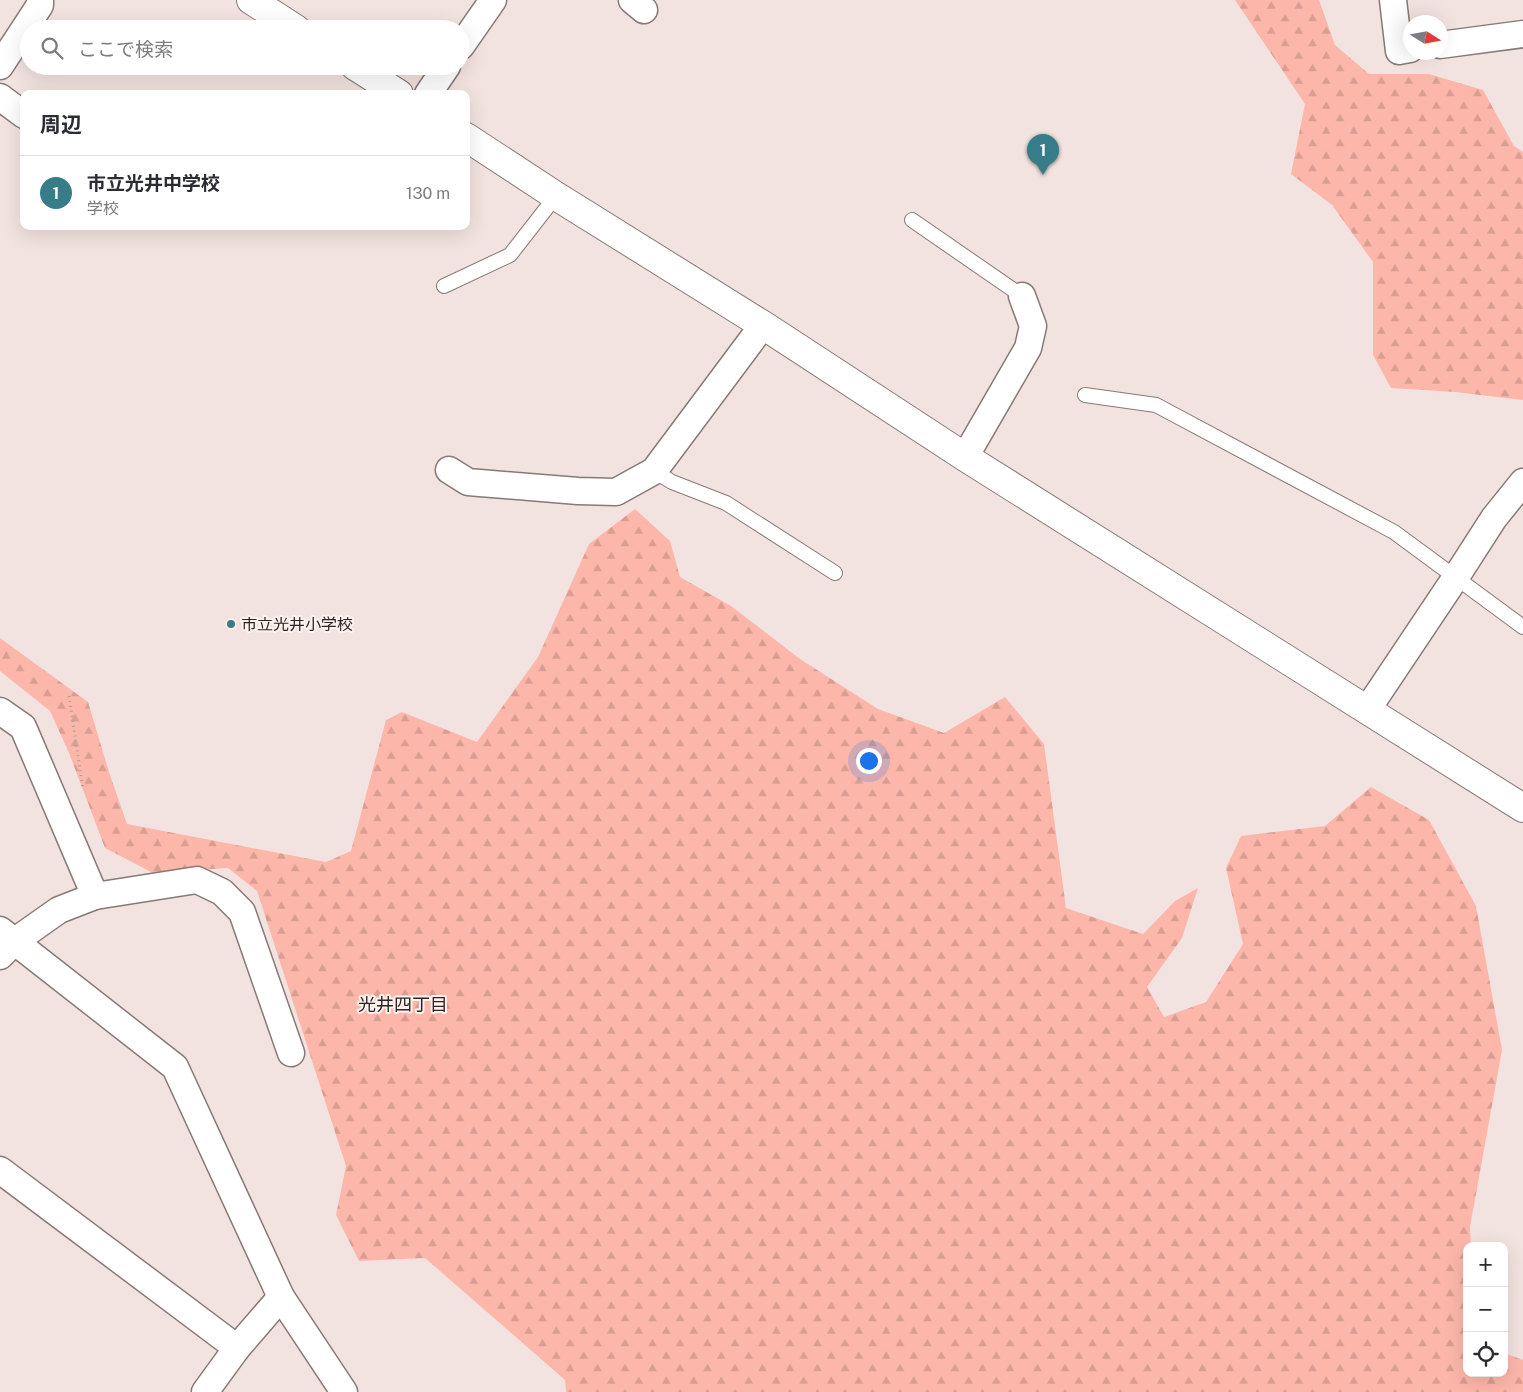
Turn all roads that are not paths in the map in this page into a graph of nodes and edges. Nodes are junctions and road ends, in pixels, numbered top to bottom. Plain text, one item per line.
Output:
1 (40, 0) edge
2 (251, 0) edge
3 (493, 0) edge
4 (1393, 0) edge
5 (30, 20) edge
6 (282, 20) edge
7 (470, 33) edge
8 (1523, 34) edge
9 (20, 36) edge
10 (1448, 44) edge
11 (1403, 50) edge
12 (0, 66) edge
13 (369, 75) edge
14 (441, 75) edge
15 (393, 90) edge
16 (431, 90) edge
17 (0, 97) edge
18 (20, 113) edge
19 (470, 141) edge
20 (556, 196) junction
21 (912, 220) dead end
22 (444, 286) dead end
23 (1022, 296) joint
24 (763, 325) junction
25 (1085, 395) dead end
26 (966, 456) junction
27 (449, 470) dead end
28 (654, 471) junction
29 (1523, 482) edge
30 (835, 573) dead end
31 (1456, 577) junction
32 (1523, 627) edge
33 (1367, 710) junction
34 (0, 711) edge
35 (1523, 808) edge
36 (95, 896) junction
37 (5, 942) edge
38 (291, 1053) dead end
39 (0, 1170) edge
40 (281, 1297) junction
41 (237, 1348) junction
42 (205, 1392) edge
43 (344, 1392) edge

1 - 5 street
2 - 6 street
3 - 7 street
4 - 11 street
8 - 10 street
9 - 12 street
13 - 15 street
14 - 16 street
17 - 18 street
19 - 20 street
20 - 22 lane
20 - 24 street
21 - 23 lane
23 - 26 street
24 - 26 street
24 - 28 street
25 - 31 lane
26 - 33 street
27 - 28 street
28 - 30 lane
29 - 31 street
31 - 32 lane
31 - 33 street
33 - 35 street
34 - 36 street
36 - 37 street
36 - 38 street
37 - 40 street
39 - 41 street
40 - 41 street
40 - 43 street
41 - 42 street

